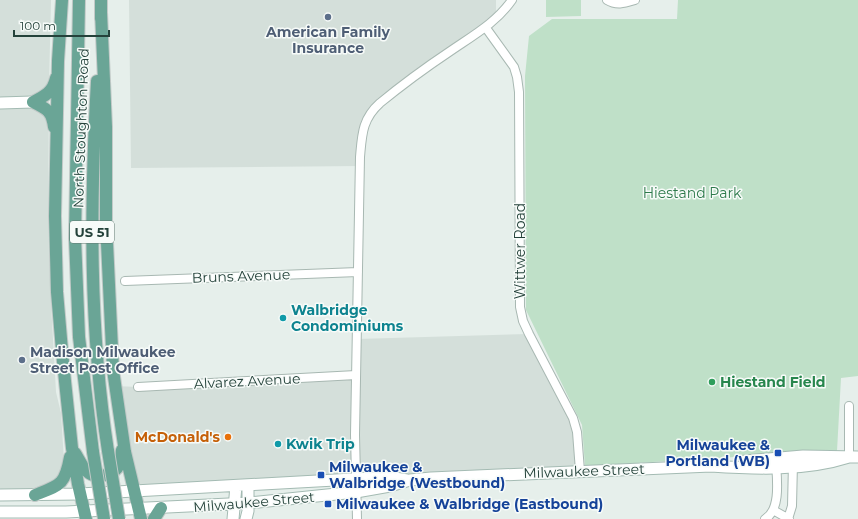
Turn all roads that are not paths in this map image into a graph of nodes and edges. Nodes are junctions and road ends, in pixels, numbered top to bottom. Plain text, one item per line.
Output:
1 (62, 0) edge
2 (79, 0) edge
3 (101, 0) edge
4 (512, 0) edge
5 (607, 0) edge
6 (635, 0) edge
7 (101, 12) junction
8 (486, 28) junction
9 (58, 61) junction
10 (33, 102) junction
11 (0, 103) edge
12 (57, 148) junction
13 (358, 272) junction
14 (125, 281) dead end
15 (356, 375) junction
16 (138, 387) dead end
17 (849, 406) dead end
18 (122, 436) junction
19 (72, 448) junction
20 (854, 457) edge
21 (776, 462) junction
22 (793, 462) junction
23 (580, 471) junction
24 (355, 479) junction
25 (410, 480) junction
26 (248, 485) junction
27 (236, 486) junction
28 (134, 491) junction
29 (356, 492) junction
30 (80, 494) junction
31 (0, 495) edge
32 (35, 495) junction
33 (235, 504) junction
34 (248, 504) junction
35 (161, 508) junction
36 (0, 512) edge
37 (140, 514) edge
38 (85, 515) edge
39 (17, 516) edge
40 (769, 516) edge
41 (104, 519) edge
42 (119, 519) edge
43 (154, 519) edge
44 (233, 519) edge
45 (246, 519) edge
46 (357, 519) edge
47 (788, 519) edge

1 - 9 main road
2 - 41 main road, North Stoughton Road / US 51, bridge
3 - 7 main road, North Stoughton Road / US 51
4 - 8 street
5 - 6 street
7 - 18 main road
7 - 42 main road, North Stoughton Road / US 51, bridge
8 - 13 street
8 - 23 street, Wittwer Road
9 - 10 main road
9 - 12 main road
10 - 11 street
10 - 12 main road
12 - 19 main road
13 - 14 street, Bruns Avenue
13 - 15 street
15 - 16 street, Alvarez Avenue
15 - 24 street
17 - 20 street
18 - 19 main road
18 - 28 main road
19 - 30 main road
19 - 32 main road
20 - 22 street, Milwaukee Street
21 - 22 street, Milwaukee Street
21 - 23 street, Milwaukee Street
21 - 40 street
22 - 47 street
23 - 25 street, Milwaukee Street
24 - 25 street, Milwaukee Street
24 - 26 street, Milwaukee Street
24 - 29 street
25 - 29 street, Milwaukee Street
26 - 27 street, Milwaukee Street
26 - 34 street
27 - 28 street, Milwaukee Street
27 - 33 street
28 - 30 street, Milwaukee Street
28 - 37 main road
29 - 34 street, Milwaukee Street
29 - 46 street
30 - 32 street, Milwaukee Street
30 - 38 main road
31 - 32 street, Milwaukee Street
33 - 34 street, Milwaukee Street
33 - 35 street, Milwaukee Street
33 - 44 street
34 - 45 street
35 - 37 street, Milwaukee Street
35 - 43 main road
36 - 39 street, Milwaukee Street
37 - 38 street, Milwaukee Street
38 - 39 street, Milwaukee Street
40 - 47 street

